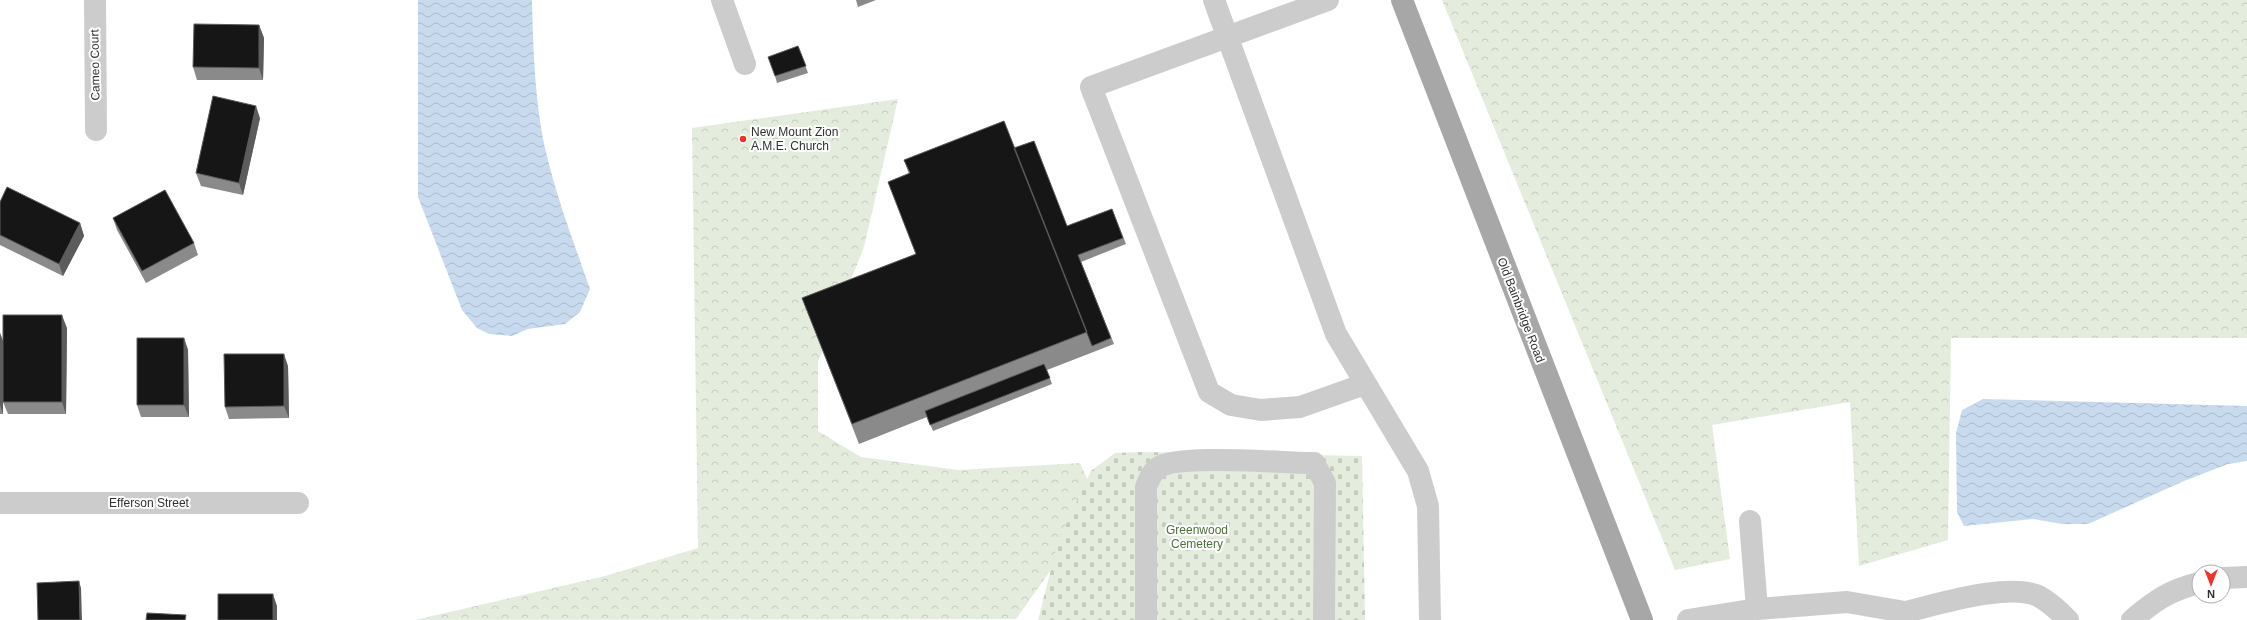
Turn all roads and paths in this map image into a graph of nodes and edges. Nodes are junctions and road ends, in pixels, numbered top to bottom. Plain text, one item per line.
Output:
1 (95, 0) edge
2 (722, 0) edge
3 (1214, 0) edge
4 (1328, 0) edge
5 (1402, 0) edge
6 (1229, 36) junction
7 (745, 64) dead end
8 (96, 130) dead end
9 (1365, 384) junction
10 (0, 503) edge
11 (298, 504) dead end
12 (1750, 521) dead end
13 (2247, 577) edge
14 (2231, 578) edge
15 (2191, 585) edge
16 (1757, 609) junction
17 (1895, 616) edge
18 (1146, 620) edge
19 (1324, 620) edge
20 (1430, 620) edge
21 (1642, 620) edge
22 (1688, 620) edge
23 (2068, 620) edge
24 (2132, 620) edge

1 - 8 street, Cameo Court
2 - 7 street
3 - 6 street
4 - 6 street
5 - 21 main road, Old Bainbridge Road
6 - 9 street
6 - 9 street
9 - 20 street
10 - 11 street, Efferson Street
12 - 16 street
13 - 14 street
15 - 24 street
16 - 17 street
16 - 22 street
17 - 23 street
18 - 19 street

